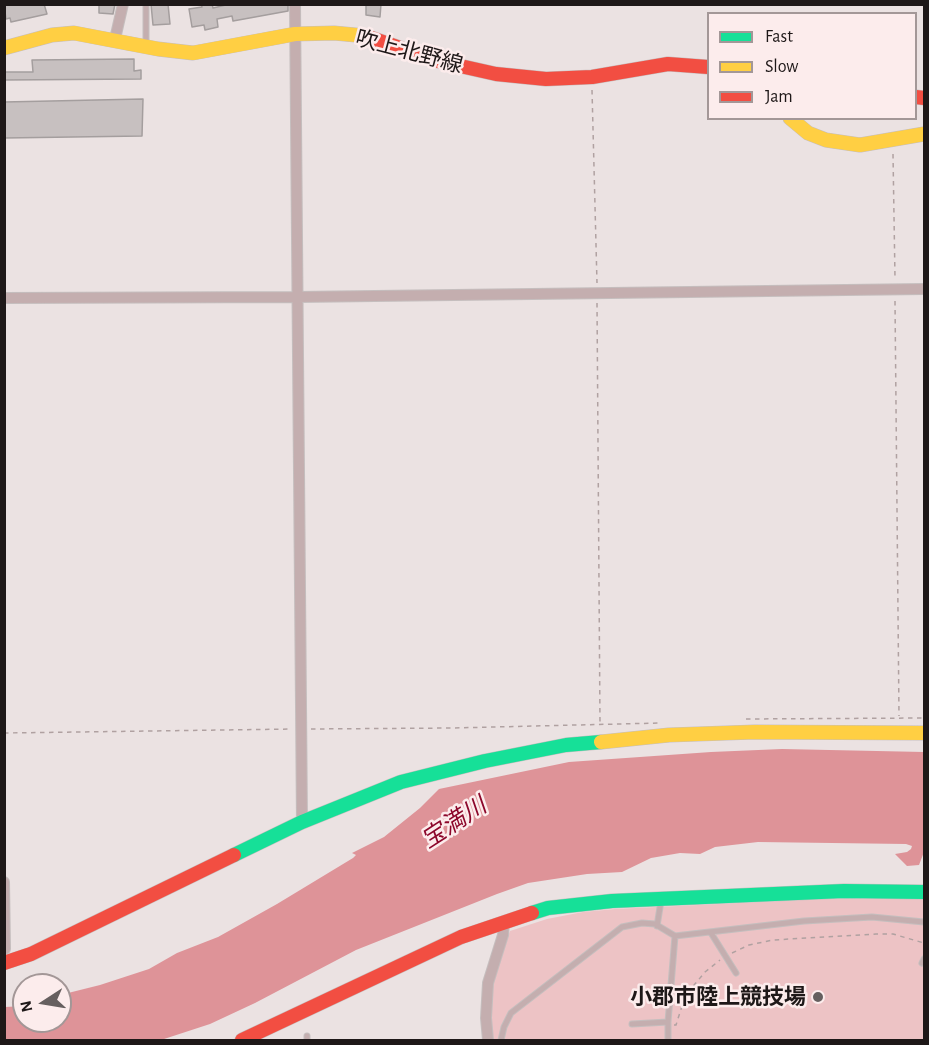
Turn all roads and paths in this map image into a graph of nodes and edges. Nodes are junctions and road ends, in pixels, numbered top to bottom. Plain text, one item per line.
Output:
1 (123, 4) edge
2 (146, 4) edge
3 (295, 4) edge
4 (295, 34) junction
5 (115, 39) junction
6 (146, 47) junction
7 (4, 48) edge
8 (707, 67) edge
9 (592, 77) junction
10 (792, 120) edge
11 (924, 134) edge
12 (893, 141) junction
13 (895, 289) junction
14 (924, 289) edge
15 (597, 293) junction
16 (297, 297) junction
17 (4, 298) edge
18 (899, 717) dead end
19 (302, 729) junction
20 (4, 733) edge
21 (924, 733) edge
22 (302, 822) junction
23 (4, 882) edge
24 (924, 892) edge
25 (662, 899) junction
26 (504, 922) junction
27 (924, 922) edge
28 (657, 926) junction
29 (711, 933) junction
30 (675, 936) junction
31 (924, 943) edge
32 (5, 956) edge
33 (725, 957) junction
34 (736, 973) dead end
35 (632, 1024) dead end
36 (668, 1024) junction
37 (242, 1041) edge
38 (488, 1041) edge
39 (501, 1041) edge
40 (668, 1041) edge

1 - 5 street
2 - 6 lane
3 - 4 street
4 - 6 street, 吹上北野線
4 - 9 street, 吹上北野線
4 - 16 street
5 - 6 street, 吹上北野線
5 - 7 street, 吹上北野線
8 - 9 street, 吹上北野線
9 - 15 path
10 - 12 street
11 - 12 street
12 - 13 path
13 - 14 street
13 - 15 street
13 - 18 path
15 - 16 street
15 - 19 path
16 - 17 street
16 - 19 street
19 - 20 path
19 - 22 street
21 - 22 street
22 - 32 street
23 - 32 street
24 - 25 street
25 - 26 street
25 - 28 lane
26 - 37 street
26 - 38 street
27 - 29 lane
28 - 30 lane
28 - 39 lane
29 - 30 lane
29 - 33 lane
30 - 36 lane
31 - 33 path
33 - 34 lane
33 - 36 path
35 - 36 lane
36 - 40 lane

